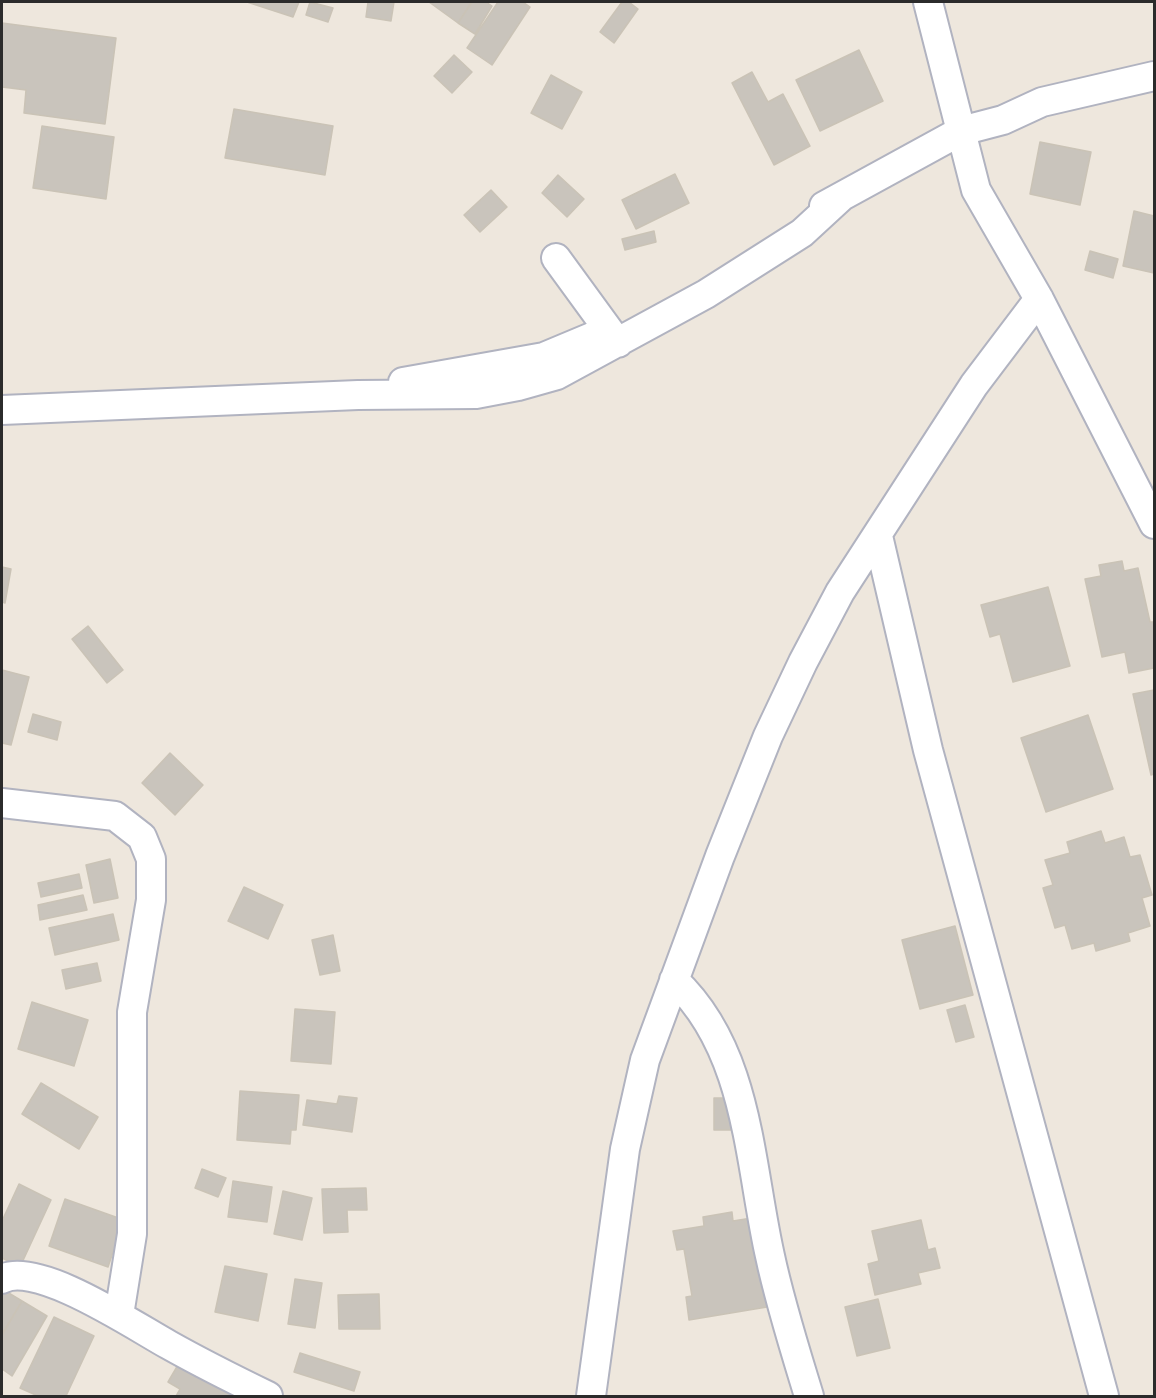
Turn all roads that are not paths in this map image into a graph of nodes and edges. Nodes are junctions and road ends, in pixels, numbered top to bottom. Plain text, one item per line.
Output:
1 (927, 2) edge
2 (1154, 75) edge
3 (961, 131) junction
4 (556, 258) dead end
5 (1040, 299) junction
6 (613, 336) junction
7 (2, 410) edge
8 (1155, 524) edge
9 (878, 536) junction
10 (2, 803) edge
11 (674, 980) junction
12 (2, 1279) edge
13 (119, 1315) junction
14 (268, 1396) edge
15 (591, 1396) edge
16 (809, 1396) edge
17 (1104, 1396) edge

1 - 3 street
2 - 3 street
3 - 5 street
3 - 6 street
4 - 6 street
5 - 8 street
5 - 9 street
6 - 7 street
9 - 11 street
9 - 17 street
10 - 13 street
11 - 15 street
11 - 16 street
12 - 13 street
13 - 14 street

